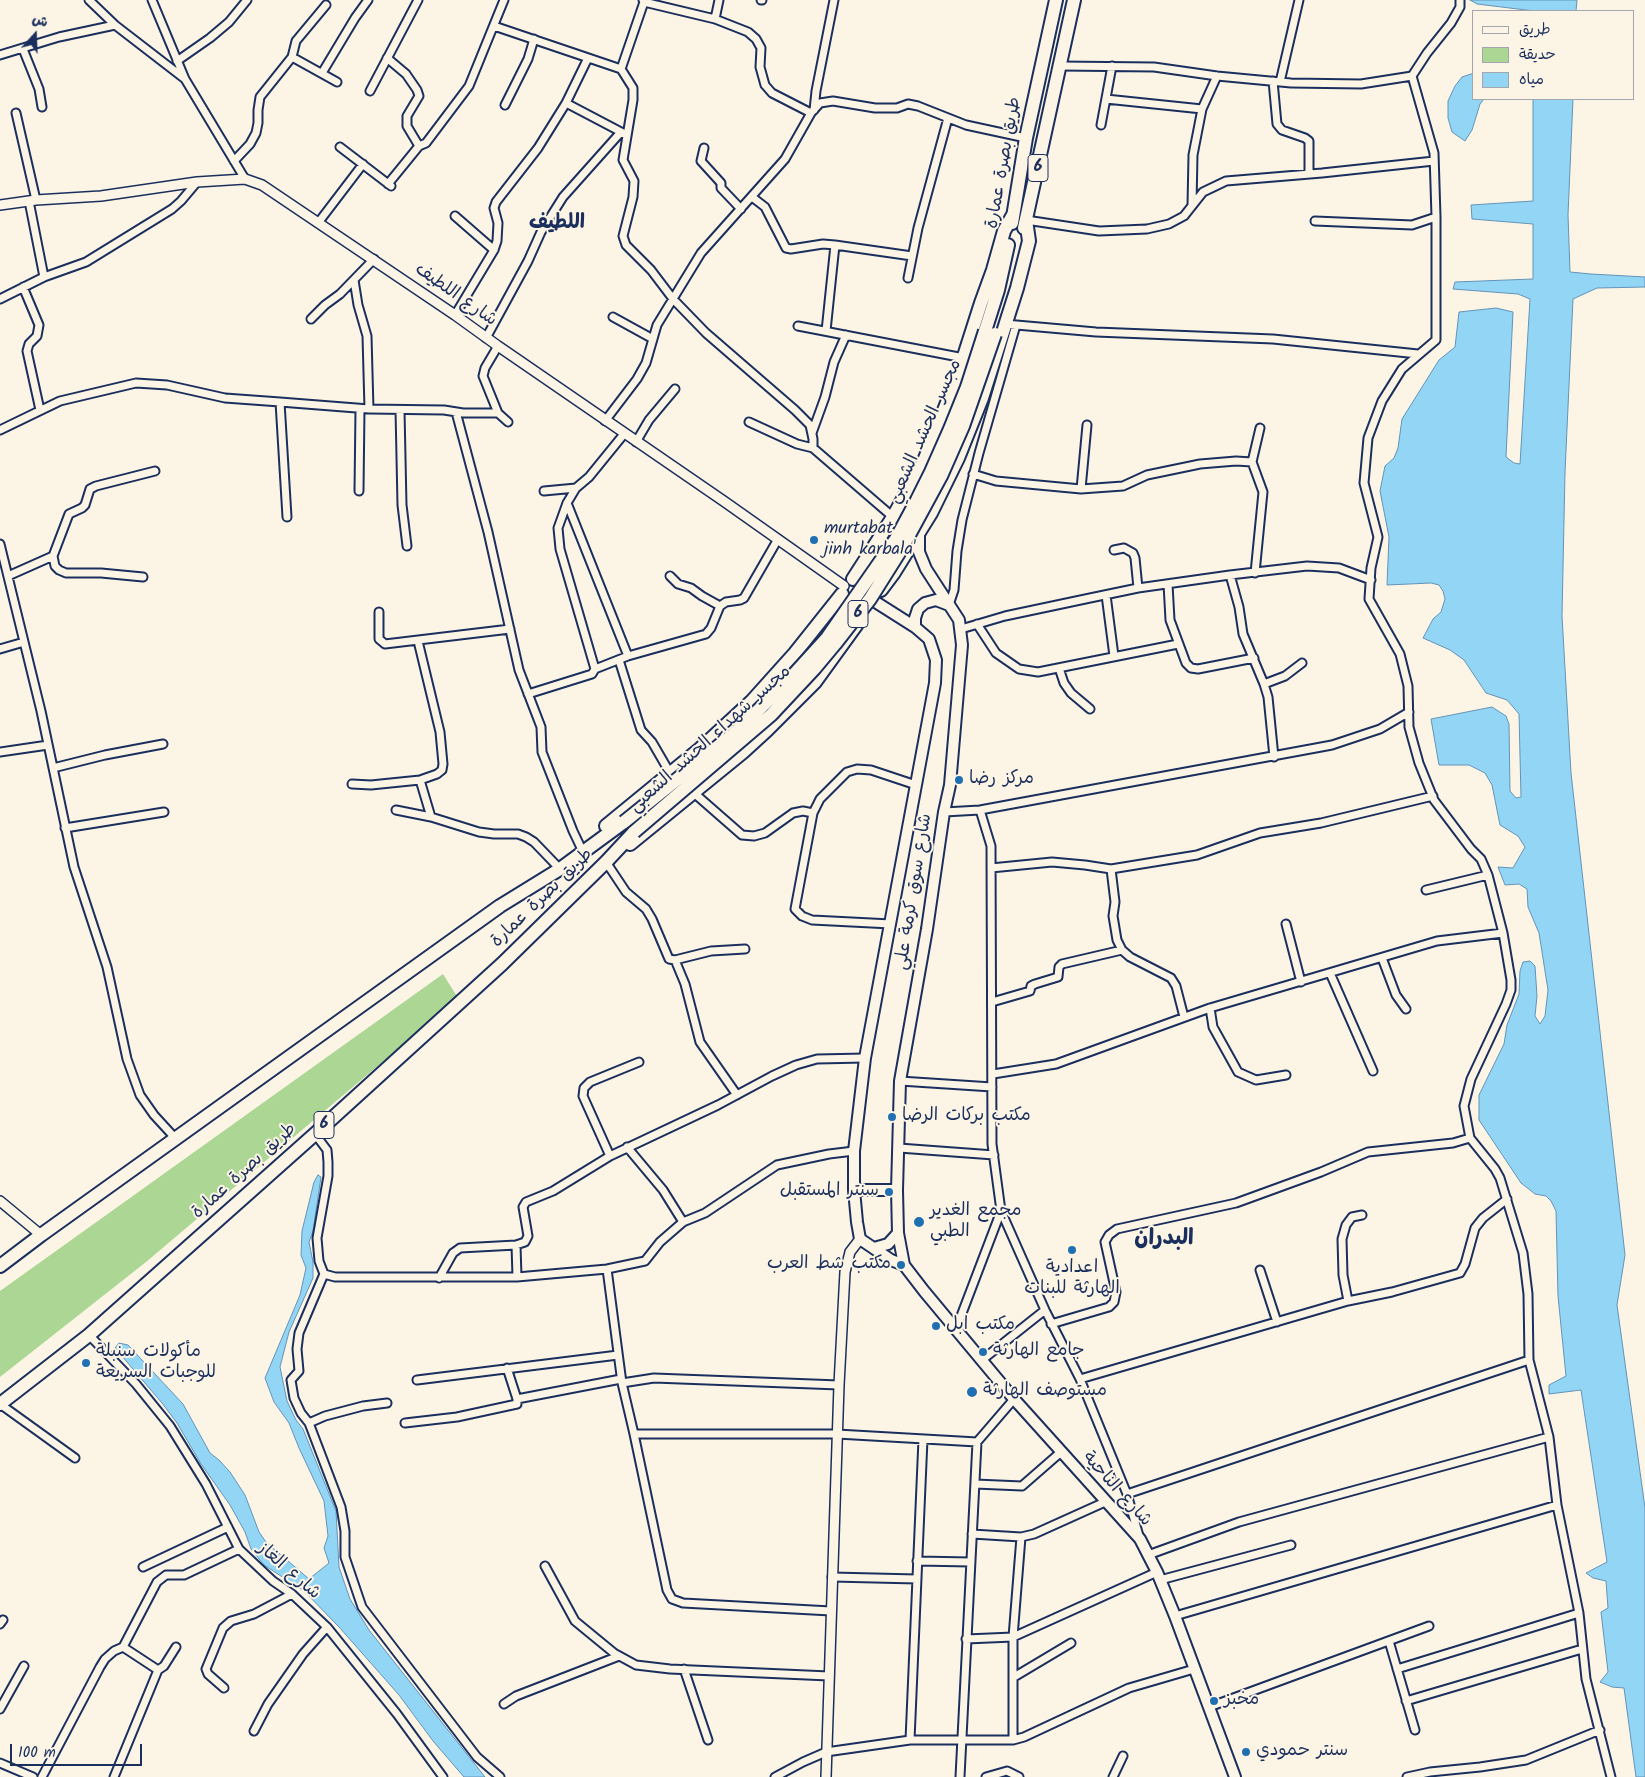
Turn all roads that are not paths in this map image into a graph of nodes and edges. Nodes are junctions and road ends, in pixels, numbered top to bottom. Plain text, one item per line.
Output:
1 (88, 0) edge
2 (152, 0) edge
3 (247, 0) edge
4 (368, 0) edge
5 (418, 0) edge
6 (504, 0) edge
7 (719, 0) edge
8 (834, 0) edge
9 (1056, 0) edge
10 (1074, 0) edge
11 (1299, 0) edge
12 (1460, 0) edge
13 (644, 1) edge
14 (326, 5) dead end
15 (715, 19) junction
16 (115, 25) junction
17 (494, 26) junction
18 (534, 39) junction
19 (23, 48) junction
20 (0, 55) edge
21 (292, 57) junction
22 (387, 58) junction
23 (588, 58) junction
24 (177, 61) junction
25 (1060, 66) junction
26 (1112, 66) junction
27 (621, 70) junction
28 (322, 73) junction
29 (1217, 76) junction
30 (1412, 76) junction
31 (185, 79) junction
32 (1276, 81) junction
33 (337, 82) dead end
34 (370, 90) dead end
35 (1106, 100) junction
36 (566, 103) junction
37 (505, 105) dead end
38 (42, 107) dead end
39 (1202, 109) junction
40 (812, 112) junction
41 (16, 113) dead end
42 (948, 118) junction
43 (1101, 125) dead end
44 (624, 133) junction
45 (1026, 138) junction
46 (340, 146) dead end
47 (418, 146) junction
48 (704, 148) dead end
49 (234, 161) junction
50 (1434, 161) junction
51 (363, 164) junction
52 (1309, 174) junction
53 (245, 179) junction
54 (197, 182) junction
55 (752, 197) junction
56 (32, 201) junction
57 (0, 205) edge
58 (1192, 206) junction
59 (741, 208) junction
60 (1013, 215) junction
61 (456, 216) dead end
62 (1436, 218) junction
63 (1026, 220) junction
64 (1315, 220) dead end
65 (318, 222) junction
66 (835, 245) junction
67 (494, 250) junction
68 (912, 256) junction
69 (374, 259) junction
70 (44, 277) junction
71 (908, 278) dead end
72 (354, 280) junction
73 (23, 287) junction
74 (0, 299) edge
75 (673, 299) junction
76 (455, 314) junction
77 (613, 317) dead end
78 (311, 319) dead end
79 (1011, 324) junction
80 (798, 326) dead end
81 (826, 331) junction
82 (990, 332) junction
83 (846, 335) junction
84 (486, 338) junction
85 (653, 339) junction
86 (498, 346) junction
87 (1418, 354) junction
88 (964, 358) junction
89 (674, 389) dead end
90 (280, 402) junction
91 (360, 409) junction
92 (369, 409) junction
93 (40, 410) junction
94 (400, 410) junction
95 (456, 412) junction
96 (498, 413) junction
97 (605, 421) junction
98 (508, 422) dead end
99 (749, 422) dead end
100 (1087, 425) dead end
101 (1260, 428) dead end
102 (0, 430) edge
103 (624, 434) junction
104 (812, 434) junction
105 (636, 442) junction
106 (813, 448) junction
107 (1252, 462) junction
108 (155, 471) dead end
109 (973, 474) junction
110 (576, 488) junction
111 (1081, 489) junction
112 (358, 491) dead end
113 (544, 491) dead end
114 (567, 503) junction
115 (287, 517) dead end
116 (893, 517) junction
117 (883, 532) junction
118 (919, 534) junction
119 (778, 539) junction
120 (0, 544) edge
121 (407, 546) dead end
122 (910, 549) junction
123 (1114, 550) dead end
124 (53, 556) junction
125 (1255, 573) junction
126 (1230, 575) junction
127 (8, 576) junction
128 (670, 576) dead end
129 (143, 577) dead end
130 (1371, 580) junction
131 (1168, 584) junction
132 (847, 586) junction
133 (1138, 588) junction
134 (1106, 595) junction
135 (872, 602) junction
136 (949, 605) junction
137 (720, 606) junction
138 (379, 612) dead end
139 (977, 624) junction
140 (915, 627) junction
141 (510, 629) junction
142 (961, 629) junction
143 (418, 641) junction
144 (24, 642) junction
145 (1178, 644) junction
146 (0, 649) edge
147 (628, 656) junction
148 (1114, 656) junction
149 (1254, 658) junction
150 (619, 660) junction
151 (1302, 663) dead end
152 (1059, 668) junction
153 (595, 669) junction
154 (1264, 684) junction
155 (528, 694) junction
156 (1090, 709) dead end
157 (1409, 712) junction
158 (163, 744) dead end
159 (48, 745) junction
160 (0, 752) edge
161 (1274, 757) junction
162 (53, 768) junction
163 (670, 773) junction
164 (420, 780) junction
165 (352, 784) dead end
166 (916, 785) junction
167 (694, 793) junction
168 (1433, 796) junction
169 (396, 810) dead end
170 (980, 810) junction
171 (164, 812) dead end
172 (944, 812) junction
173 (814, 814) junction
174 (431, 817) junction
175 (624, 822) joint
176 (65, 828) junction
177 (634, 832) joint
178 (583, 852) junction
179 (606, 862) junction
180 (991, 868) junction
181 (560, 869) junction
182 (1111, 869) junction
183 (1488, 875) junction
184 (1426, 890) dead end
185 (892, 924) junction
186 (1286, 924) dead end
187 (1503, 933) junction
188 (745, 949) dead end
189 (1122, 950) junction
190 (1382, 958) junction
191 (675, 960) junction
192 (1330, 973) junction
193 (1301, 982) junction
194 (992, 1002) junction
195 (1210, 1008) junction
196 (1406, 1009) dead end
197 (1184, 1017) junction
198 (866, 1058) junction
199 (639, 1062) dead end
200 (1373, 1071) dead end
201 (992, 1074) junction
202 (1286, 1075) dead end
203 (900, 1081) junction
204 (992, 1087) junction
205 (737, 1095) junction
206 (314, 1134) junction
207 (1470, 1138) junction
208 (176, 1139) junction
209 (627, 1147) junction
210 (899, 1148) junction
211 (854, 1151) junction
212 (994, 1155) junction
213 (610, 1156) junction
214 (854, 1190) junction
215 (897, 1190) junction
216 (0, 1200) edge
217 (1507, 1200) junction
218 (1001, 1211) junction
219 (1362, 1216) dead end
220 (683, 1222) junction
221 (898, 1232) junction
222 (41, 1235) junction
223 (860, 1239) junction
224 (516, 1245) junction
225 (874, 1248) junction
226 (904, 1265) junction
227 (0, 1266) edge
228 (607, 1269) junction
229 (1260, 1270) dead end
230 (324, 1274) junction
231 (516, 1277) junction
232 (439, 1278) junction
233 (1348, 1301) junction
234 (1045, 1310) junction
235 (1277, 1322) junction
236 (1052, 1324) junction
237 (956, 1329) junction
238 (89, 1335) junction
239 (618, 1355) junction
240 (982, 1360) junction
241 (1529, 1360) junction
242 (507, 1368) junction
243 (1080, 1379) junction
244 (417, 1380) dead end
245 (622, 1381) junction
246 (838, 1385) junction
247 (517, 1398) junction
248 (1014, 1399) junction
249 (387, 1403) dead end
250 (0, 1404) edge
251 (309, 1423) junction
252 (405, 1423) dead end
253 (634, 1434) junction
254 (837, 1434) junction
255 (1549, 1437) junction
256 (923, 1439) junction
257 (977, 1442) junction
258 (1061, 1452) junction
259 (75, 1458) dead end
260 (975, 1484) junction
261 (1127, 1494) junction
262 (1105, 1502) junction
263 (1557, 1505) junction
264 (228, 1527) junction
265 (972, 1534) junction
266 (1021, 1537) junction
267 (1140, 1539) junction
268 (1291, 1545) dead end
269 (239, 1549) junction
270 (1148, 1554) junction
271 (918, 1561) junction
272 (970, 1562) junction
273 (545, 1566) dead end
274 (143, 1567) dead end
275 (1158, 1576) junction
276 (832, 1578) junction
277 (917, 1579) junction
278 (292, 1594) junction
279 (831, 1611) junction
280 (1578, 1613) junction
281 (1175, 1616) junction
282 (1429, 1626) dead end
283 (326, 1627) junction
284 (1013, 1637) junction
285 (966, 1638) junction
286 (1389, 1641) junction
287 (1071, 1643) dead end
288 (123, 1646) junction
289 (176, 1647) dead end
290 (1582, 1649) junction
291 (619, 1656) junction
292 (24, 1666) dead end
293 (684, 1669) junction
294 (1194, 1669) junction
295 (1397, 1669) junction
296 (158, 1670) junction
297 (829, 1676) junction
298 (1014, 1677) junction
299 (224, 1688) dead end
300 (1406, 1701) junction
301 (504, 1704) dead end
302 (1209, 1707) junction
303 (0, 1709) edge
304 (1415, 1730) dead end
305 (1600, 1730) junction
306 (254, 1731) dead end
307 (961, 1739) junction
308 (708, 1740) dead end
309 (910, 1740) junction
310 (1013, 1740) junction
311 (826, 1752) junction
312 (1123, 1756) dead end
313 (0, 1763) edge
314 (1008, 1770) junction
315 (33, 1777) edge
316 (42, 1777) edge
317 (114, 1777) edge
318 (442, 1777) edge
319 (500, 1777) edge
320 (775, 1777) edge
321 (826, 1777) edge
322 (960, 1777) edge
323 (986, 1777) edge
324 (1013, 1777) edge
325 (1019, 1777) edge
326 (1113, 1777) edge
327 (1235, 1777) edge
328 (1407, 1777) edge
329 (1611, 1777) edge

1 - 16 street
2 - 24 street
3 - 24 street
4 - 28 street
5 - 22 street
6 - 17 street
7 - 15 street
8 - 40 street
9 - 45 highway, طريق بصرة عمارة / 6
10 - 25 highway, طريق بصرة عمارة / 6
11 - 32 street
12 - 30 street
13 - 15 street
13 - 27 street
14 - 21 street
15 - 40 street
16 - 19 street
16 - 31 street
17 - 18 street
17 - 47 street
18 - 23 street
18 - 37 street
19 - 20 street
19 - 38 street
21 - 28 street
21 - 49 street
22 - 34 street
22 - 47 street
23 - 27 street
23 - 36 street
24 - 31 street
25 - 26 street
25 - 63 highway, طريق بصرة عمارة / 6
26 - 29 street
26 - 35 street
27 - 44 street
28 - 33 street
29 - 32 street
29 - 39 street
30 - 32 street
30 - 50 street
31 - 49 street
32 - 52 street
35 - 39 street
35 - 43 street
36 - 44 street
36 - 67 street
39 - 58 street
40 - 42 street
40 - 55 street
41 - 56 street
42 - 45 street
42 - 68 street
44 - 75 street
44 - 84 street
45 - 60 highway, طريق بصرة عمارة / 6
46 - 51 street
47 - 51 street
48 - 59 street
49 - 53 street
50 - 52 street
50 - 62 street
51 - 65 street
52 - 58 street
53 - 54 street, شارع اللطيف
53 - 65 street, شارع اللطيف
54 - 56 street, شارع اللطيف
54 - 70 street
55 - 59 street
55 - 66 street
56 - 57 street, شارع اللطيف
56 - 70 street
58 - 63 street
59 - 75 street
60 - 82 highway, طريق بصرة عمارة / 6
60 - 88 highway
61 - 67 street
62 - 64 street
62 - 87 street
63 - 79 highway
63 - 82 highway, طريق بصرة عمارة / 6
65 - 69 street, شارع اللطيف
66 - 68 street
66 - 81 street
67 - 76 street
68 - 71 street
69 - 72 street
69 - 76 street, شارع اللطيف
70 - 73 street
72 - 78 street
72 - 92 street
73 - 74 street
73 - 93 street
75 - 85 street
75 - 104 street
76 - 84 street, شارع اللطيف
77 - 85 street
79 - 87 street
79 - 109 street
79 - 118 highway
80 - 81 street
81 - 83 street
82 - 175 highway, مجسر الحشد الشعبي / 6, bridge
82 - 177 highway, مجسر شهداء الحشد الشعبي / 6, bridge
83 - 88 street
83 - 104 street
84 - 86 street, شارع اللطيف
85 - 97 street
86 - 96 street
86 - 97 street, شارع اللطيف
87 - 130 street
88 - 116 highway
89 - 105 street
90 - 91 street
90 - 93 street
90 - 115 street
91 - 92 street
91 - 112 street
92 - 94 street
93 - 102 street
94 - 95 street
94 - 121 street
95 - 96 street
95 - 141 street
96 - 98 street
97 - 103 street, شارع اللطيف
99 - 106 street
100 - 111 street
101 - 107 street
103 - 105 street, شارع اللطيف
103 - 110 street
104 - 106 street
105 - 119 street, شارع اللطيف
106 - 116 street
107 - 111 street
107 - 125 street
108 - 124 street
109 - 111 street
109 - 136 street
110 - 113 street
110 - 114 street
114 - 147 street
114 - 153 street
116 - 117 highway
117 - 122 highway
117 - 132 highway
118 - 122 highway
118 - 136 main road, شارع سوق كرمة علي
119 - 132 street, شارع اللطيف
119 - 137 street
120 - 127 street
122 - 135 highway
123 - 133 street
124 - 127 street
124 - 129 street
125 - 126 street
125 - 130 street
126 - 131 street
126 - 149 street
127 - 144 street
128 - 137 street
130 - 157 street
131 - 133 street
131 - 145 street
132 - 135 main road
132 - 135 main road
132 - 163 highway
133 - 134 street
134 - 139 street
134 - 148 street
135 - 140 main road, شارع سوق كرمة علي
135 - 167 highway
136 - 140 main road
136 - 142 main road, شارع سوق كرمة علي
137 - 147 street
138 - 143 street
139 - 142 street
139 - 152 street
140 - 166 main road, شارع سوق كرمة علي
141 - 143 street
141 - 155 street
142 - 172 main road, شارع سوق كرمة علي
143 - 164 street
144 - 146 street
144 - 159 street
145 - 148 street
145 - 149 street
147 - 150 street
148 - 152 street
149 - 154 street
150 - 153 street
150 - 163 street
151 - 154 street
152 - 156 street
153 - 155 street
154 - 161 street
155 - 178 street
157 - 161 street
157 - 168 street
158 - 162 street
159 - 160 street
159 - 162 street
161 - 170 street
162 - 176 street
163 - 178 highway
164 - 165 street
164 - 174 street
166 - 173 street
166 - 185 main road, شارع سوق كرمة علي
167 - 173 street
167 - 179 highway
168 - 182 street
168 - 183 street
169 - 174 street
170 - 172 street
170 - 180 street
171 - 176 street
172 - 203 main road, شارع سوق كرمة علي
173 - 185 street
174 - 181 street
175 - 178 highway, طريق بصرة عمارة / 6
176 - 208 street
177 - 179 highway, طريق بصرة عمارة / 6
178 - 181 highway, طريق بصرة عمارة / 6
179 - 191 street
179 - 206 highway, طريق بصرة عمارة / 6
180 - 182 street
180 - 194 street
181 - 208 highway, طريق بصرة عمارة / 6
182 - 189 street
183 - 184 street
183 - 187 street
185 - 198 main road, شارع سوق كرمة علي
186 - 193 street
187 - 190 street
187 - 207 street
188 - 191 street
189 - 194 street
189 - 197 street
190 - 192 street
190 - 196 street
191 - 205 street
192 - 193 street
192 - 200 street
193 - 195 street
194 - 201 street
195 - 197 street
195 - 202 street
197 - 201 street
198 - 205 street
198 - 211 main road, شارع سوق كرمة علي
199 - 213 street
201 - 204 street
203 - 204 street
203 - 210 main road, شارع سوق كرمة علي
204 - 212 street
205 - 209 street
206 - 230 street
206 - 238 highway, طريق بصرة عمارة / 6
207 - 217 street
207 - 236 street
208 - 222 highway, طريق بصرة عمارة / 6
209 - 213 street
209 - 220 street
210 - 212 street
210 - 215 main road, شارع سوق كرمة علي
211 - 214 main road, شارع سوق كرمة علي
211 - 220 street
212 - 218 street
213 - 224 street
214 - 215 main road
214 - 223 main road, شارع سوق كرمة علي
215 - 221 main road, شارع سوق كرمة علي
216 - 222 street
217 - 233 street
217 - 241 street
218 - 234 street
218 - 237 street
219 - 233 street
220 - 228 street
221 - 225 main road
221 - 226 main road, شارع سوق كرمة علي
222 - 227 highway, طريق بصرة عمارة / 6
223 - 225 main road
223 - 246 street
224 - 231 street
224 - 232 street
225 - 226 main road
226 - 237 main road, شارع الناحية
228 - 231 street
228 - 239 street
229 - 235 street
230 - 232 street
230 - 251 street
231 - 232 street
233 - 235 street
234 - 236 street
234 - 240 street
235 - 243 street
236 - 243 street
237 - 240 main road, شارع الناحية
238 - 250 highway, طريق بصرة عمارة / 6
238 - 264 street, شارع الغاز
239 - 242 street
239 - 245 street
240 - 248 main road, شارع الناحية
241 - 255 street
241 - 261 street
242 - 244 street
242 - 247 street
243 - 261 street
245 - 246 street
245 - 247 street
245 - 253 street
246 - 254 street
247 - 252 street
248 - 257 street
248 - 258 main road, شارع الناحية
249 - 251 street
250 - 259 street
251 - 319 street
253 - 254 street
253 - 279 street
254 - 256 street
254 - 276 street
255 - 263 street
255 - 270 street
256 - 257 street
256 - 271 street
257 - 260 street
258 - 260 street
258 - 262 main road, شارع الناحية
260 - 265 street
261 - 267 street
262 - 266 street
262 - 267 main road, شارع الناحية
263 - 280 street
263 - 281 street
264 - 269 street, شارع الغاز
264 - 274 street
265 - 266 street
265 - 272 street
266 - 284 street
267 - 270 main road, شارع الناحية
268 - 275 street
269 - 278 street, شارع الغاز
269 - 288 street
270 - 275 main road, شارع الناحية
271 - 272 street
271 - 277 street
272 - 285 street
273 - 291 street
275 - 281 main road, شارع الناحية
275 - 284 street
276 - 277 street
276 - 279 street
277 - 309 street
278 - 283 street, شارع الغاز
278 - 299 street
279 - 297 street
280 - 290 street
280 - 295 street
281 - 294 main road, شارع الناحية
282 - 286 street
283 - 306 street
283 - 318 street, شارع الغاز
284 - 285 street
284 - 298 street
285 - 307 street
286 - 295 street
286 - 302 street
287 - 298 street
288 - 296 street
288 - 316 street
289 - 296 street
290 - 300 street
290 - 305 street
291 - 293 street
291 - 301 street
292 - 303 street
293 - 297 street
293 - 308 street
294 - 302 main road, شارع الناحية
294 - 310 street
295 - 300 street
296 - 317 street
297 - 311 street
298 - 310 street
300 - 304 street
302 - 327 main road, شارع الناحية
305 - 328 street
305 - 329 street
307 - 309 street
307 - 310 street
307 - 322 street
309 - 311 street
311 - 320 street
311 - 321 street
312 - 326 street
313 - 315 street
314 - 323 street
314 - 324 street
314 - 325 street

